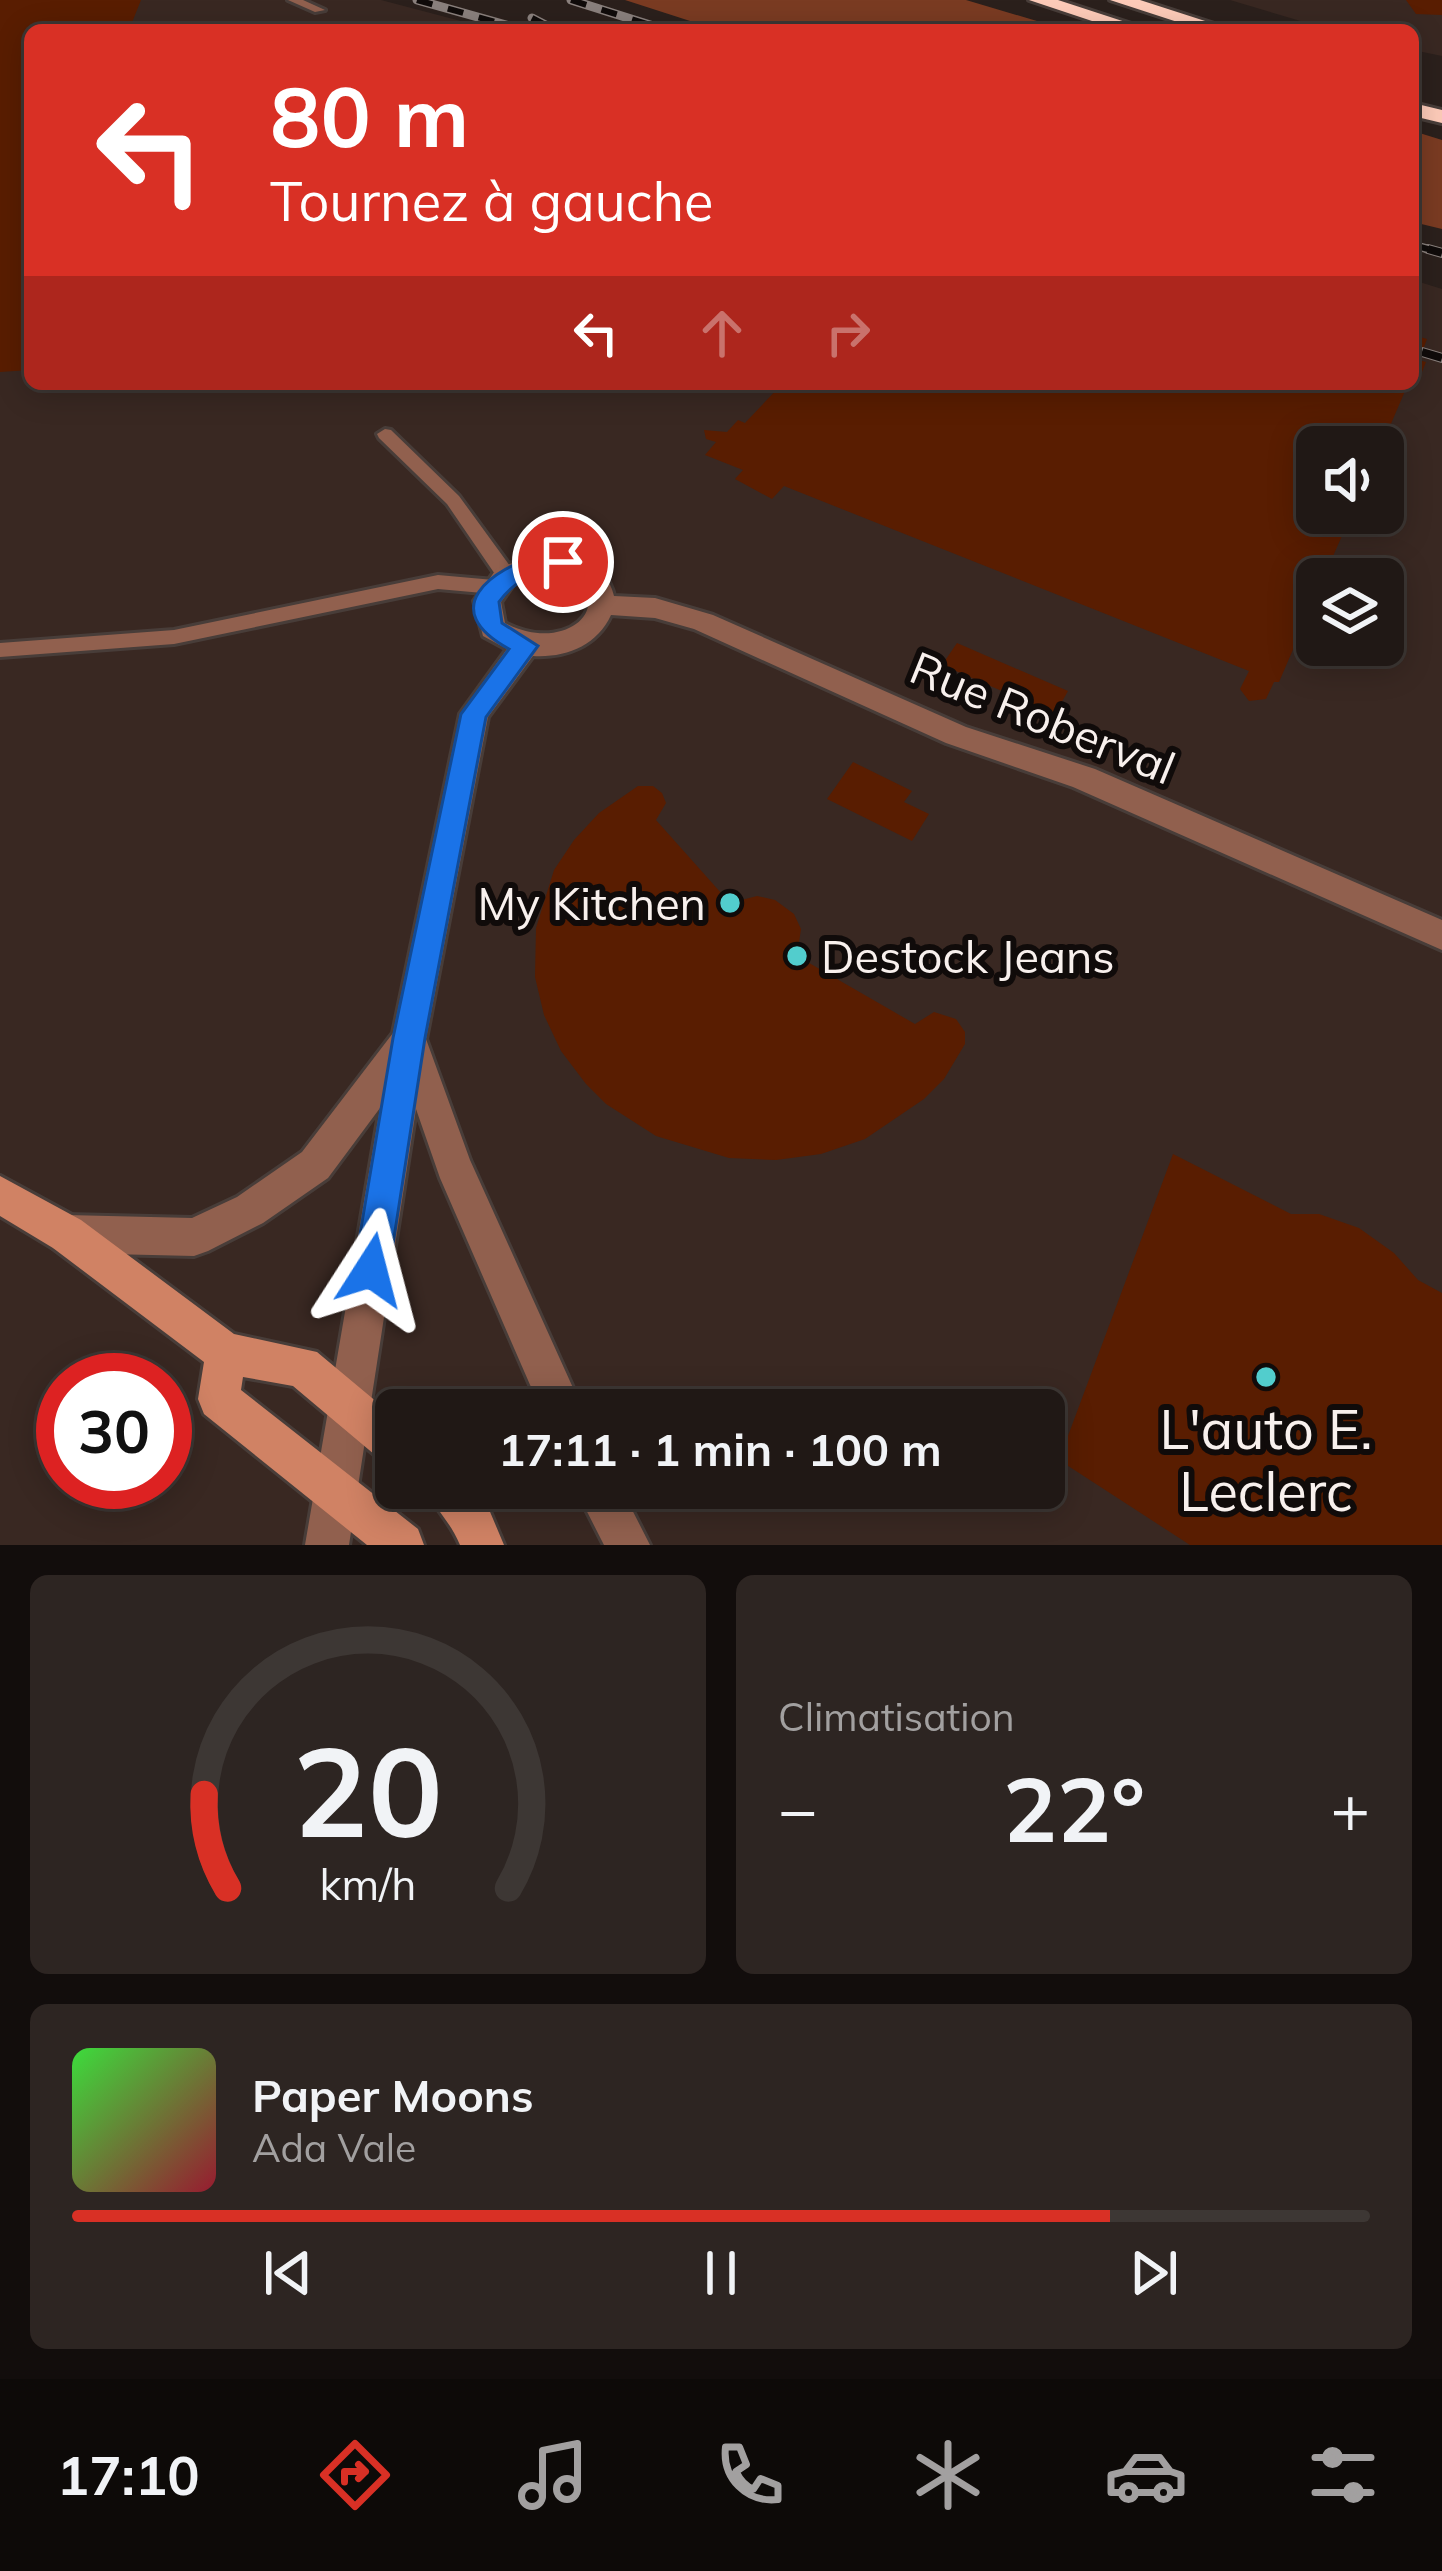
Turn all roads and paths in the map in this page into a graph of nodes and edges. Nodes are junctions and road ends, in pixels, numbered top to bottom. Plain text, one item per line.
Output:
1 (292, 0) edge
2 (1038, 0) edge
3 (1118, 0) edge
4 (319, 10) dead end
5 (1120, 24) edge
6 (1202, 24) edge
7 (385, 434) dead end
8 (500, 581) junction
9 (605, 605) junction
10 (525, 646) junction
11 (0, 650) edge
12 (1442, 935) edge
13 (409, 1038) junction
14 (0, 1195) edge
15 (67, 1234) junction
16 (226, 1353) junction
17 (553, 1389) edge
18 (349, 1406) junction
19 (375, 1427) edge
20 (335, 1491) junction
21 (467, 1509) edge
22 (608, 1509) edge
23 (326, 1545) edge
24 (402, 1545) edge
25 (482, 1545) edge
26 (628, 1545) edge

1 - 4 lane
2 - 5 highway
3 - 6 highway
7 - 8 lane
8 - 9 street
8 - 10 street
8 - 11 lane
9 - 10 street
9 - 12 street, Rue Roberval
10 - 13 street
13 - 15 street
13 - 17 street
13 - 18 street
14 - 15 main road
15 - 16 main road
16 - 18 main road
16 - 20 main road
18 - 19 main road
18 - 20 street
20 - 23 street
20 - 24 main road
21 - 25 main road
22 - 26 street

